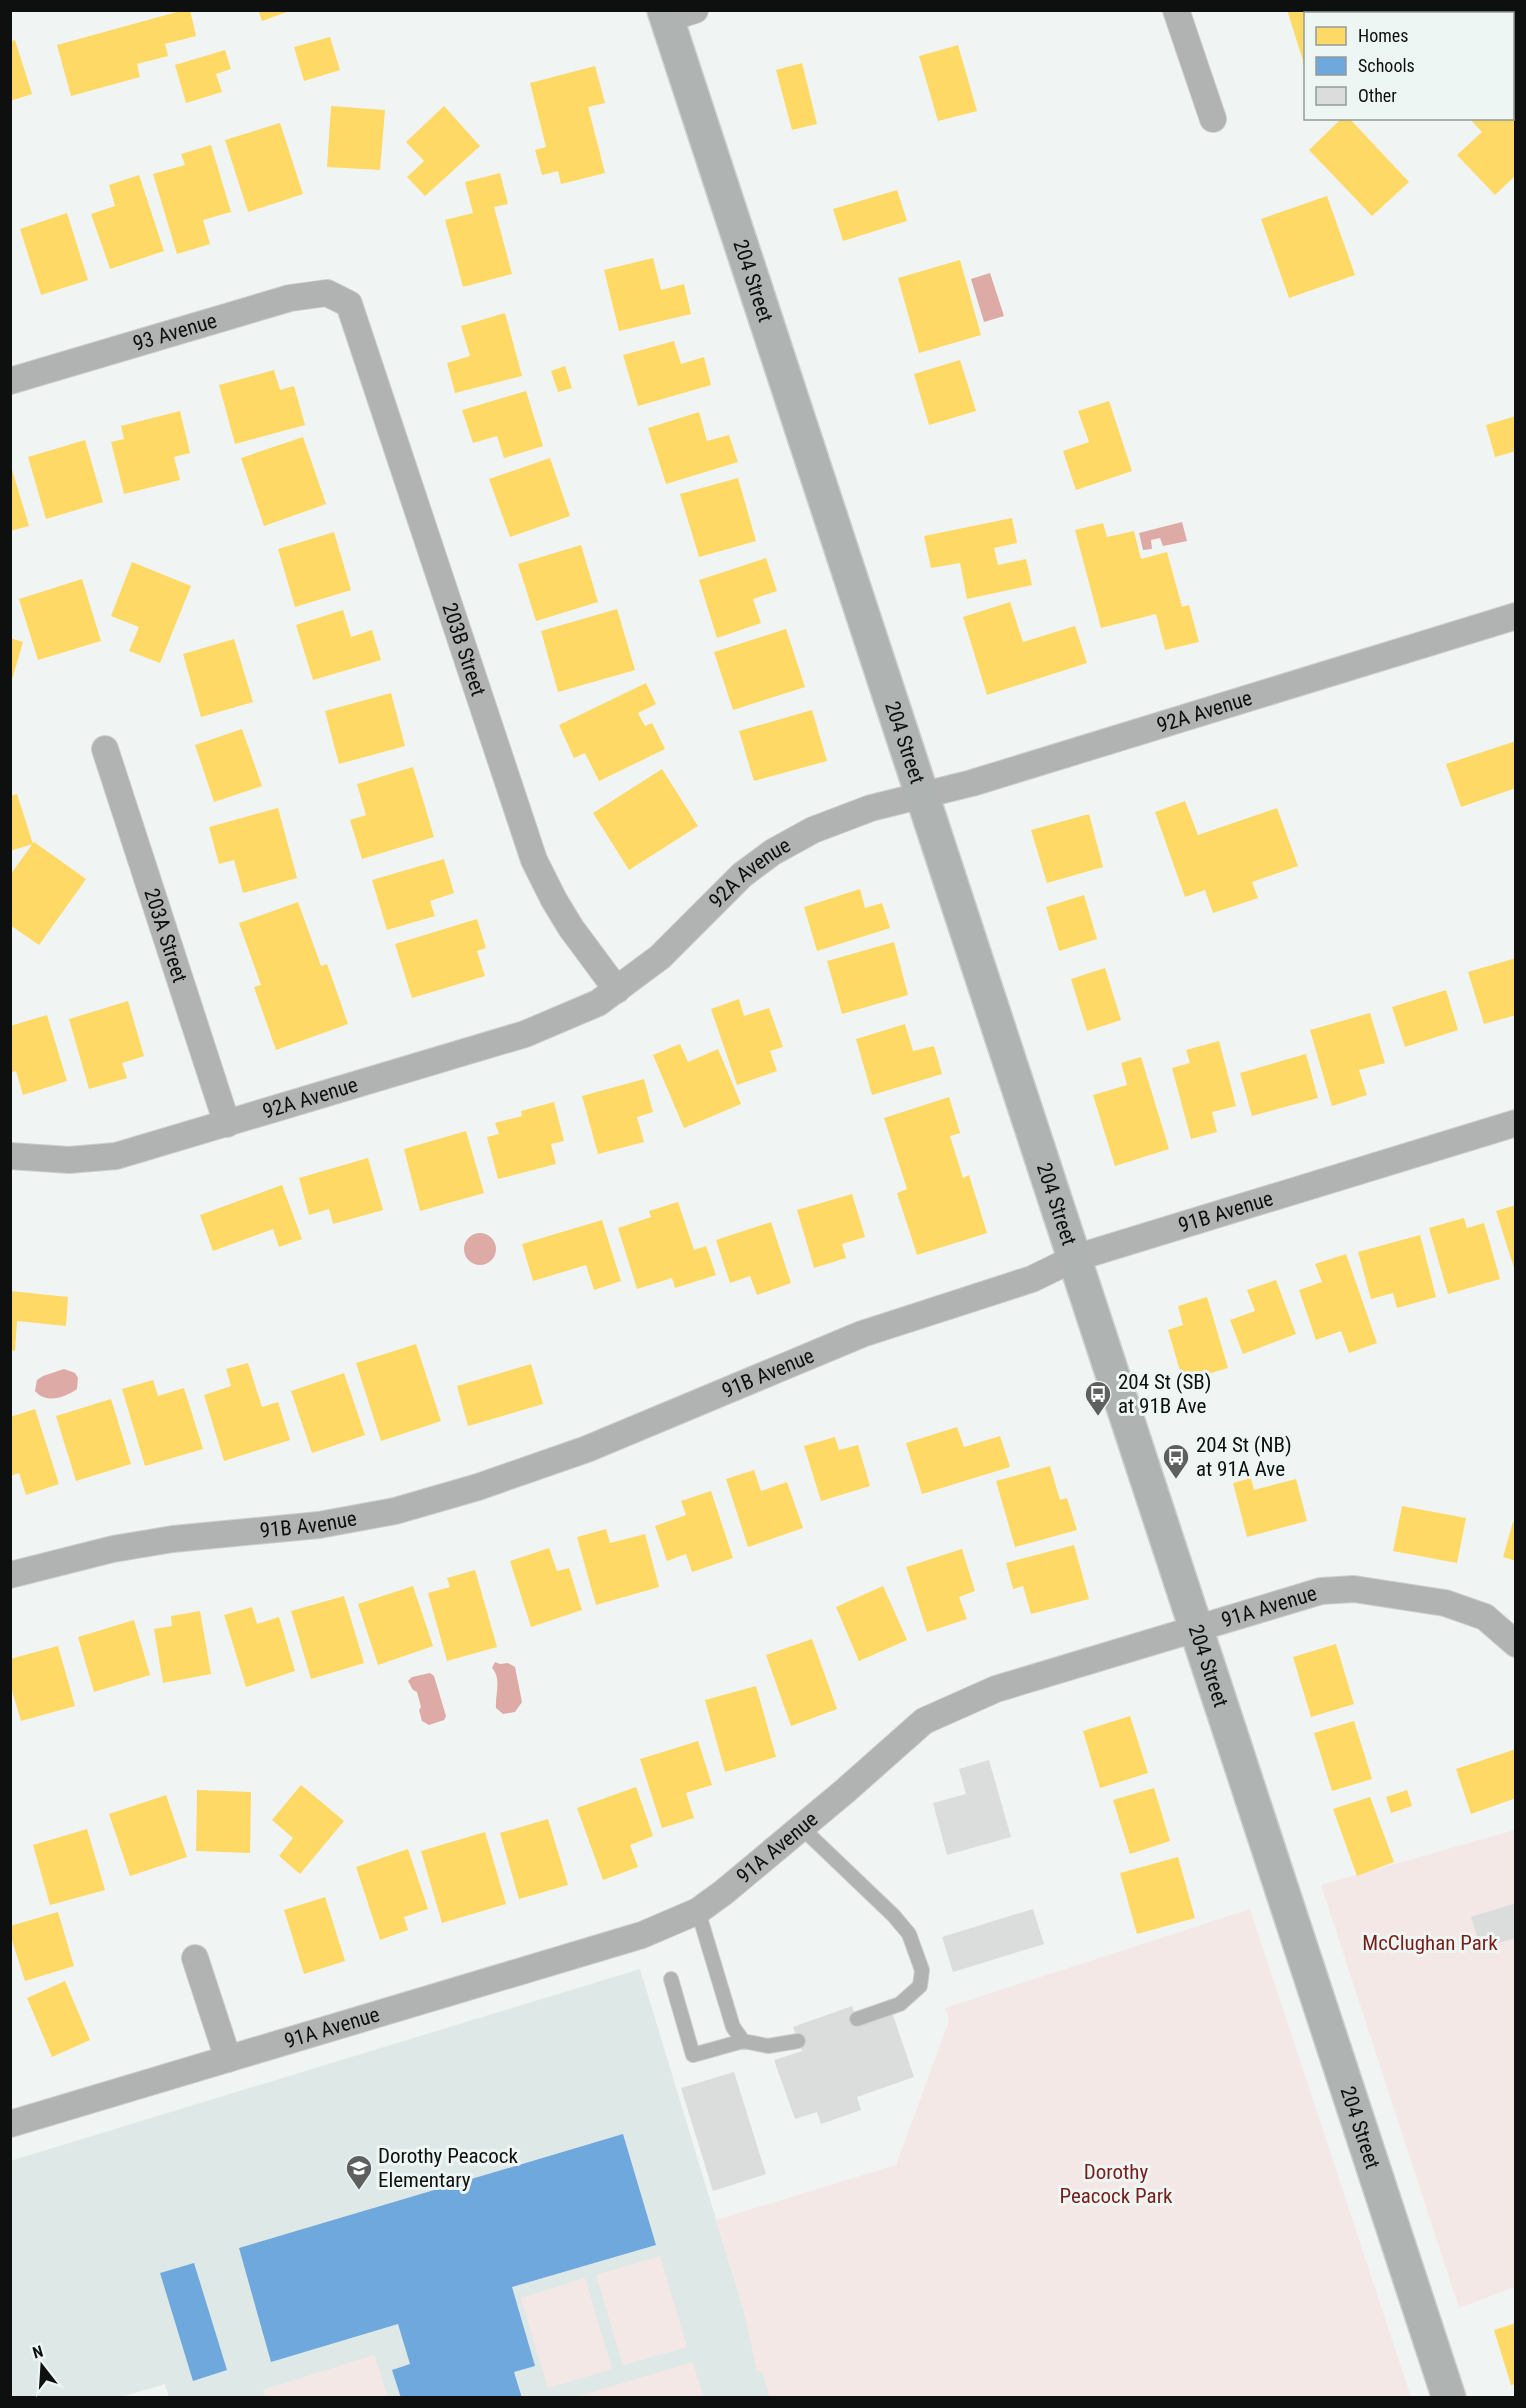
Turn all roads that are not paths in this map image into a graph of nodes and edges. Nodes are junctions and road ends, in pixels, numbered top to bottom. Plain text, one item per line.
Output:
1 (1176, 10) edge
2 (676, 13) edge
3 (1213, 118) dead end
4 (340, 298) joint
5 (10, 381) edge
6 (1515, 616) edge
7 (105, 749) dead end
8 (923, 795) junction
9 (617, 990) junction
10 (1515, 1123) edge
11 (227, 1124) junction
12 (10, 1156) edge
13 (1075, 1258) junction
14 (10, 1575) edge
15 (1196, 1628) junction
16 (1515, 1644) edge
17 (801, 1827) junction
18 (698, 1911) junction
19 (195, 1958) dead end
20 (670, 1979) dead end
21 (857, 2019) dead end
22 (743, 2041) junction
23 (798, 2042) dead end
24 (228, 2059) junction
25 (10, 2124) edge
26 (1449, 2397) edge

1 - 3 street
2 - 8 street, 204 Street
4 - 5 street, 93 Avenue
4 - 9 street, 203B Street
6 - 8 street, 92A Avenue
7 - 11 street, 203A Street
8 - 9 street, 92A Avenue
8 - 13 street, 204 Street
9 - 11 street, 92A Avenue
10 - 13 street, 91B Avenue
11 - 12 street, 92A Avenue
13 - 14 street, 91B Avenue
13 - 15 street, 204 Street
15 - 16 street, 91A Avenue
15 - 17 street, 91A Avenue
15 - 26 street, 204 Street
17 - 18 street, 91A Avenue
17 - 21 lane
18 - 22 lane
18 - 24 street, 91A Avenue
19 - 24 street
20 - 22 lane
22 - 23 lane
24 - 25 street, 91A Avenue

